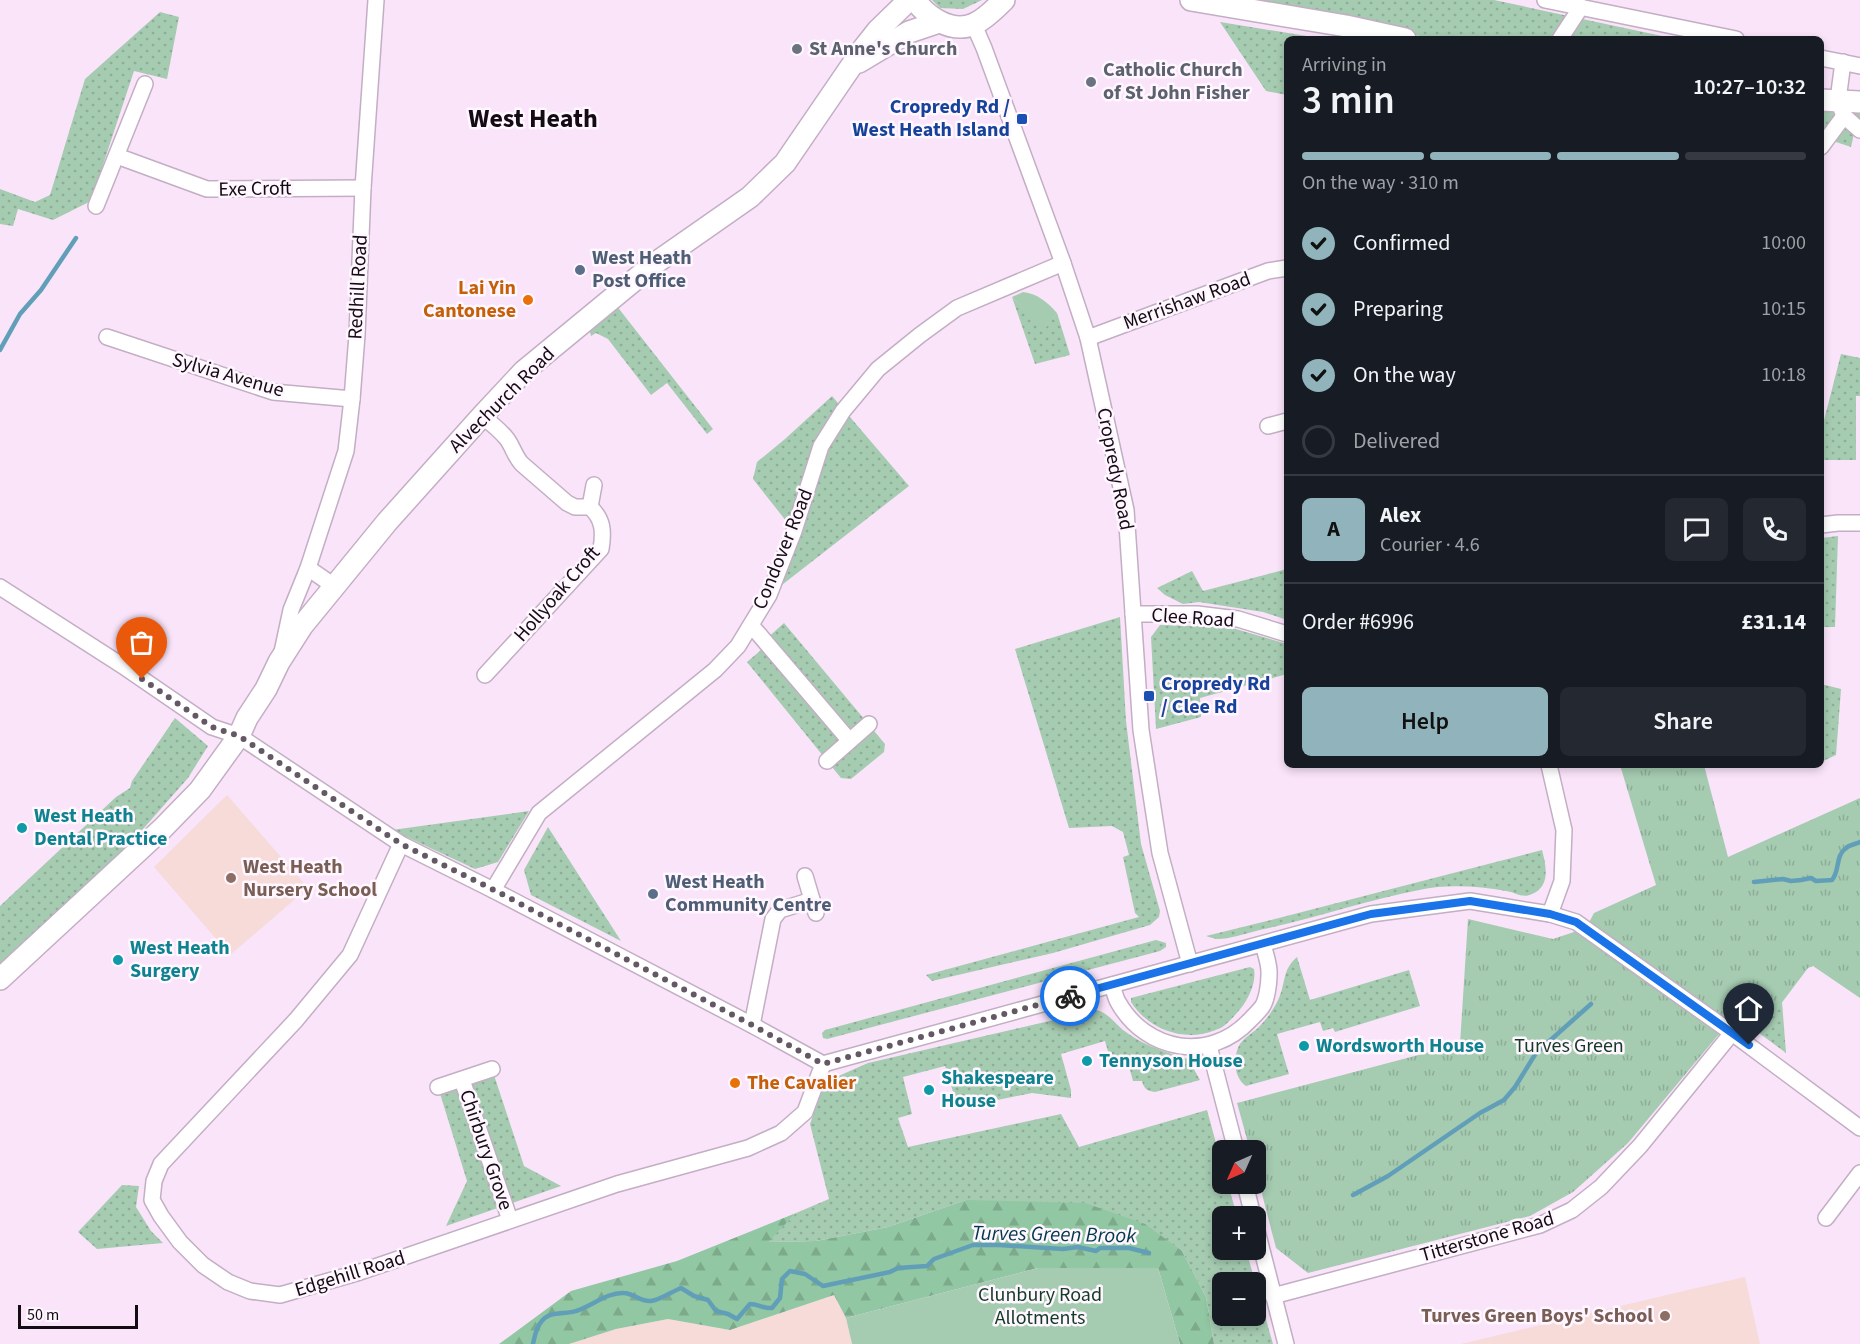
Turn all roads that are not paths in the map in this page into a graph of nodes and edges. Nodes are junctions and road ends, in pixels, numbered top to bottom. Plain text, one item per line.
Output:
1 (376, 0) edge
2 (890, 0) edge
3 (909, 0) edge
4 (915, 0) edge
5 (1004, 0) edge
6 (1191, 0) edge
7 (1545, 0) edge
8 (1581, 7) junction
9 (939, 22) junction
10 (974, 25) junction
11 (878, 30) junction
12 (1391, 36) edge
13 (1562, 36) edge
14 (1721, 36) edge
15 (1824, 58) edge
16 (1843, 62) junction
17 (853, 65) junction
18 (1860, 66) edge
19 (145, 84) dead end
20 (1841, 105) edge
21 (1860, 130) edge
22 (1824, 141) edge
23 (117, 156) junction
24 (363, 188) junction
25 (96, 206) dead end
26 (1063, 264) junction
27 (1284, 268) edge
28 (107, 337) dead end
29 (1088, 338) junction
30 (352, 399) junction
31 (482, 416) junction
32 (1284, 422) edge
33 (1268, 426) dead end
34 (594, 485) dead end
35 (590, 507) junction
36 (1860, 523) edge
37 (1824, 525) edge
38 (308, 568) junction
39 (334, 586) junction
40 (0, 587) edge
41 (1134, 614) junction
42 (751, 626) junction
43 (1284, 633) edge
44 (279, 662) junction
45 (485, 675) dead end
46 (869, 724) dead end
47 (239, 736) junction
48 (849, 740) junction
49 (827, 761) dead end
50 (1550, 768) edge
51 (401, 844) junction
52 (805, 876) dead end
53 (494, 890) junction
54 (1550, 914) junction
55 (1263, 944) junction
56 (1190, 964) junction
57 (0, 979) edge
58 (1112, 985) junction
59 (752, 1025) junction
60 (1732, 1033) junction
61 (1209, 1046) junction
62 (823, 1064) junction
63 (492, 1069) dead end
64 (462, 1080) junction
65 (438, 1087) dead end
66 (1860, 1128) edge
67 (1233, 1140) edge
68 (1860, 1173) edge
69 (1826, 1218) dead end
70 (510, 1220) junction
71 (1264, 1260) edge
72 (1273, 1296) junction
73 (1286, 1344) edge

1 - 24 street, Redhill Road
2 - 11 street, Alvechurch Road
3 - 11 street, Alvechurch Road
4 - 9 street
5 - 10 street
6 - 12 street
7 - 8 street
8 - 13 street
8 - 14 street
9 - 10 street
9 - 17 street, Alvechurch Road
10 - 26 street, Cropredy Road
11 - 17 street, Alvechurch Road
15 - 16 street
16 - 18 street
16 - 20 street
17 - 31 street, Alvechurch Road
19 - 23 street
20 - 21 street
20 - 22 street
23 - 24 street, Exe Croft
23 - 25 street
24 - 30 street, Redhill Road
26 - 29 street, Cropredy Road
26 - 42 street, Condover Road
27 - 29 street, Merrishaw Road
28 - 30 street, Sylvia Avenue
29 - 41 street, Cropredy Road
30 - 38 street, Redhill Road
31 - 35 street
31 - 39 street, Alvechurch Road
32 - 33 street
34 - 35 street
35 - 45 street, Hollyoak Croft
36 - 37 street
38 - 39 street
38 - 44 street, Redhill Road
39 - 44 street, Alvechurch Road
40 - 47 street
41 - 43 street, Clee Road
41 - 56 street, Cropredy Road
42 - 48 street
42 - 53 street, Condover Road
44 - 47 street, Redhill Road
46 - 48 street
47 - 51 street
47 - 57 street, Redhill Road
48 - 49 street
50 - 54 street
51 - 53 street
51 - 70 street, Edgehill Road
52 - 59 street
53 - 59 street
54 - 55 street
54 - 60 street
55 - 56 street
55 - 61 street
56 - 58 street
58 - 61 street
58 - 62 street
59 - 62 street
60 - 66 street
60 - 72 street, Titterstone Road
61 - 67 street
62 - 70 street, Edgehill Road
63 - 64 street, Chirbury Grove
64 - 65 street, Chirbury Grove
64 - 70 street, Chirbury Grove
68 - 69 street
71 - 72 street
72 - 73 street

